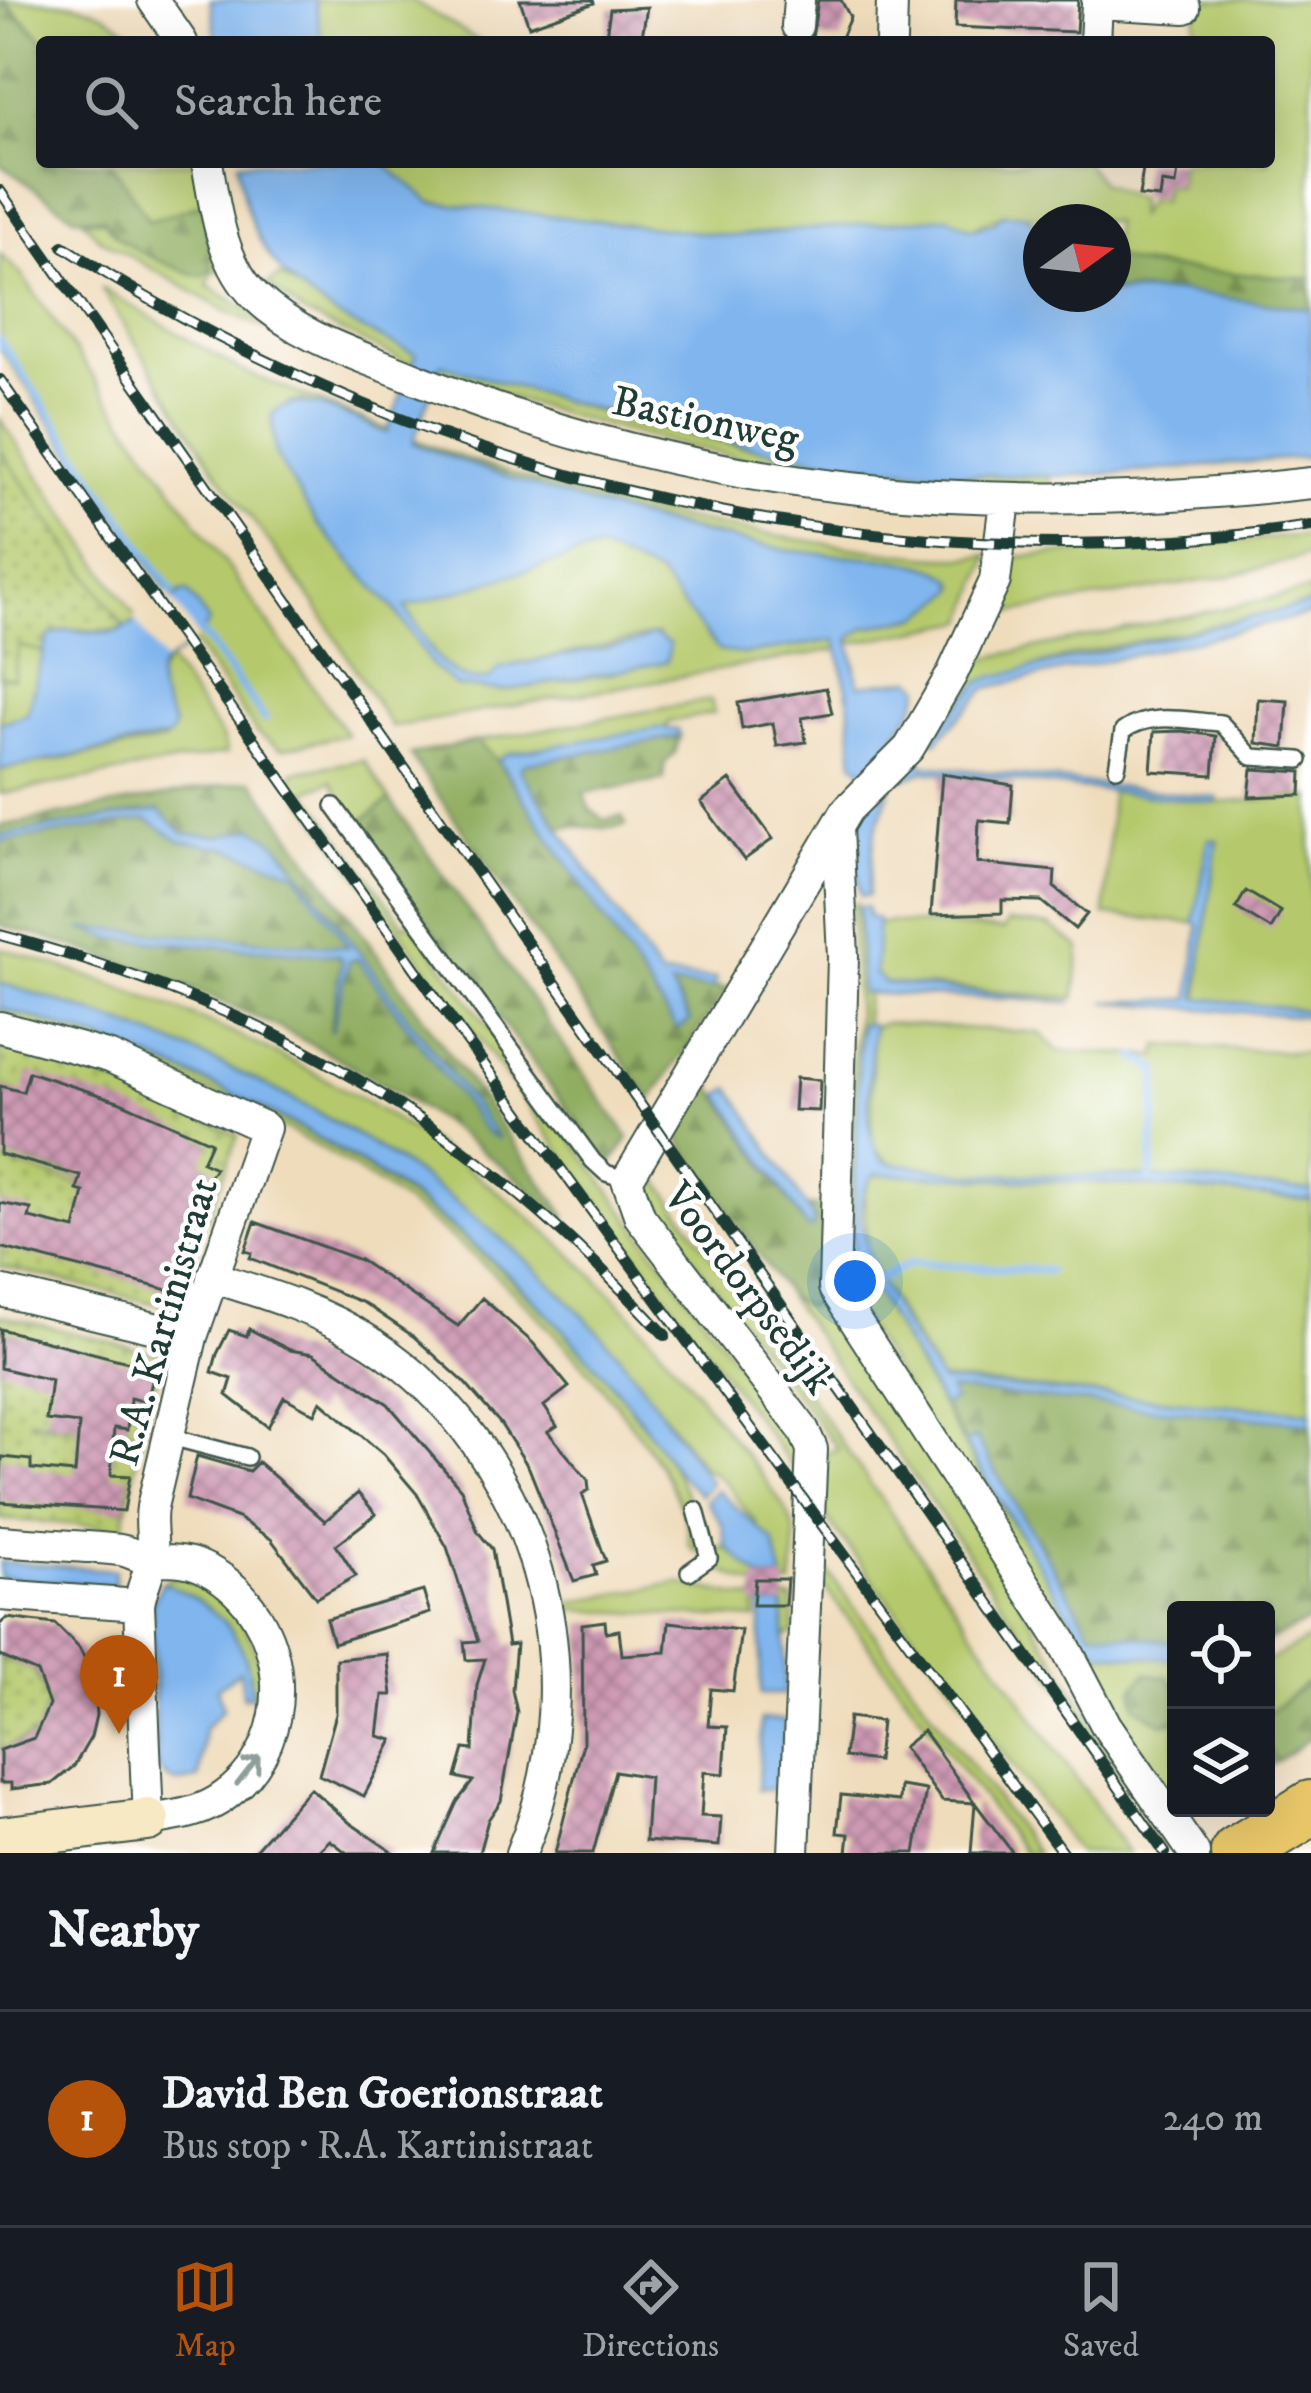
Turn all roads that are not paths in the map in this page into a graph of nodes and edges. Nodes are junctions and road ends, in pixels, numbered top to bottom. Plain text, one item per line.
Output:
1 (153, 0) edge
2 (892, 0) edge
3 (1185, 8) dead end
4 (178, 36) edge
5 (891, 36) edge
6 (1095, 36) edge
7 (208, 168) edge
8 (1311, 483) edge
9 (1005, 502) junction
10 (1300, 760) dead end
11 (1117, 768) dead end
12 (334, 806) dead end
13 (837, 827) junction
14 (0, 1027) edge
15 (628, 1180) junction
16 (212, 1277) junction
17 (0, 1291) edge
18 (192, 1337) junction
19 (167, 1436) junction
20 (247, 1457) dead end
21 (696, 1510) dead end
22 (0, 1541) edge
23 (152, 1561) junction
24 (689, 1572) dead end
25 (0, 1595) edge
26 (139, 1605) junction
27 (1311, 1808) edge
28 (148, 1820) junction
29 (22, 1842) edge
30 (521, 1853) edge
31 (794, 1853) edge
32 (1194, 1853) edge
33 (1238, 1853) edge

1 - 4 street
2 - 5 street
3 - 6 street
7 - 9 street, Bastionweg
8 - 9 street, Bastionweg
9 - 13 street, Voordorpsedijk
10 - 11 lane
12 - 15 lane
13 - 15 street, Voordorpsedijk
13 - 32 street, Voordorpsedijk
14 - 16 street, R.A. Kartinistraat
15 - 31 street, Voordorpsedijk
16 - 18 street, R.A. Kartinistraat
16 - 30 street
17 - 18 street
18 - 19 street, R.A. Kartinistraat
19 - 20 lane
19 - 23 street, R.A. Kartinistraat
21 - 24 lane
22 - 23 street
23 - 26 street, R.A. Kartinistraat
28 -> 23 street
25 - 26 street
26 - 28 street, R.A. Kartinistraat
27 - 33 highway
28 - 29 street

